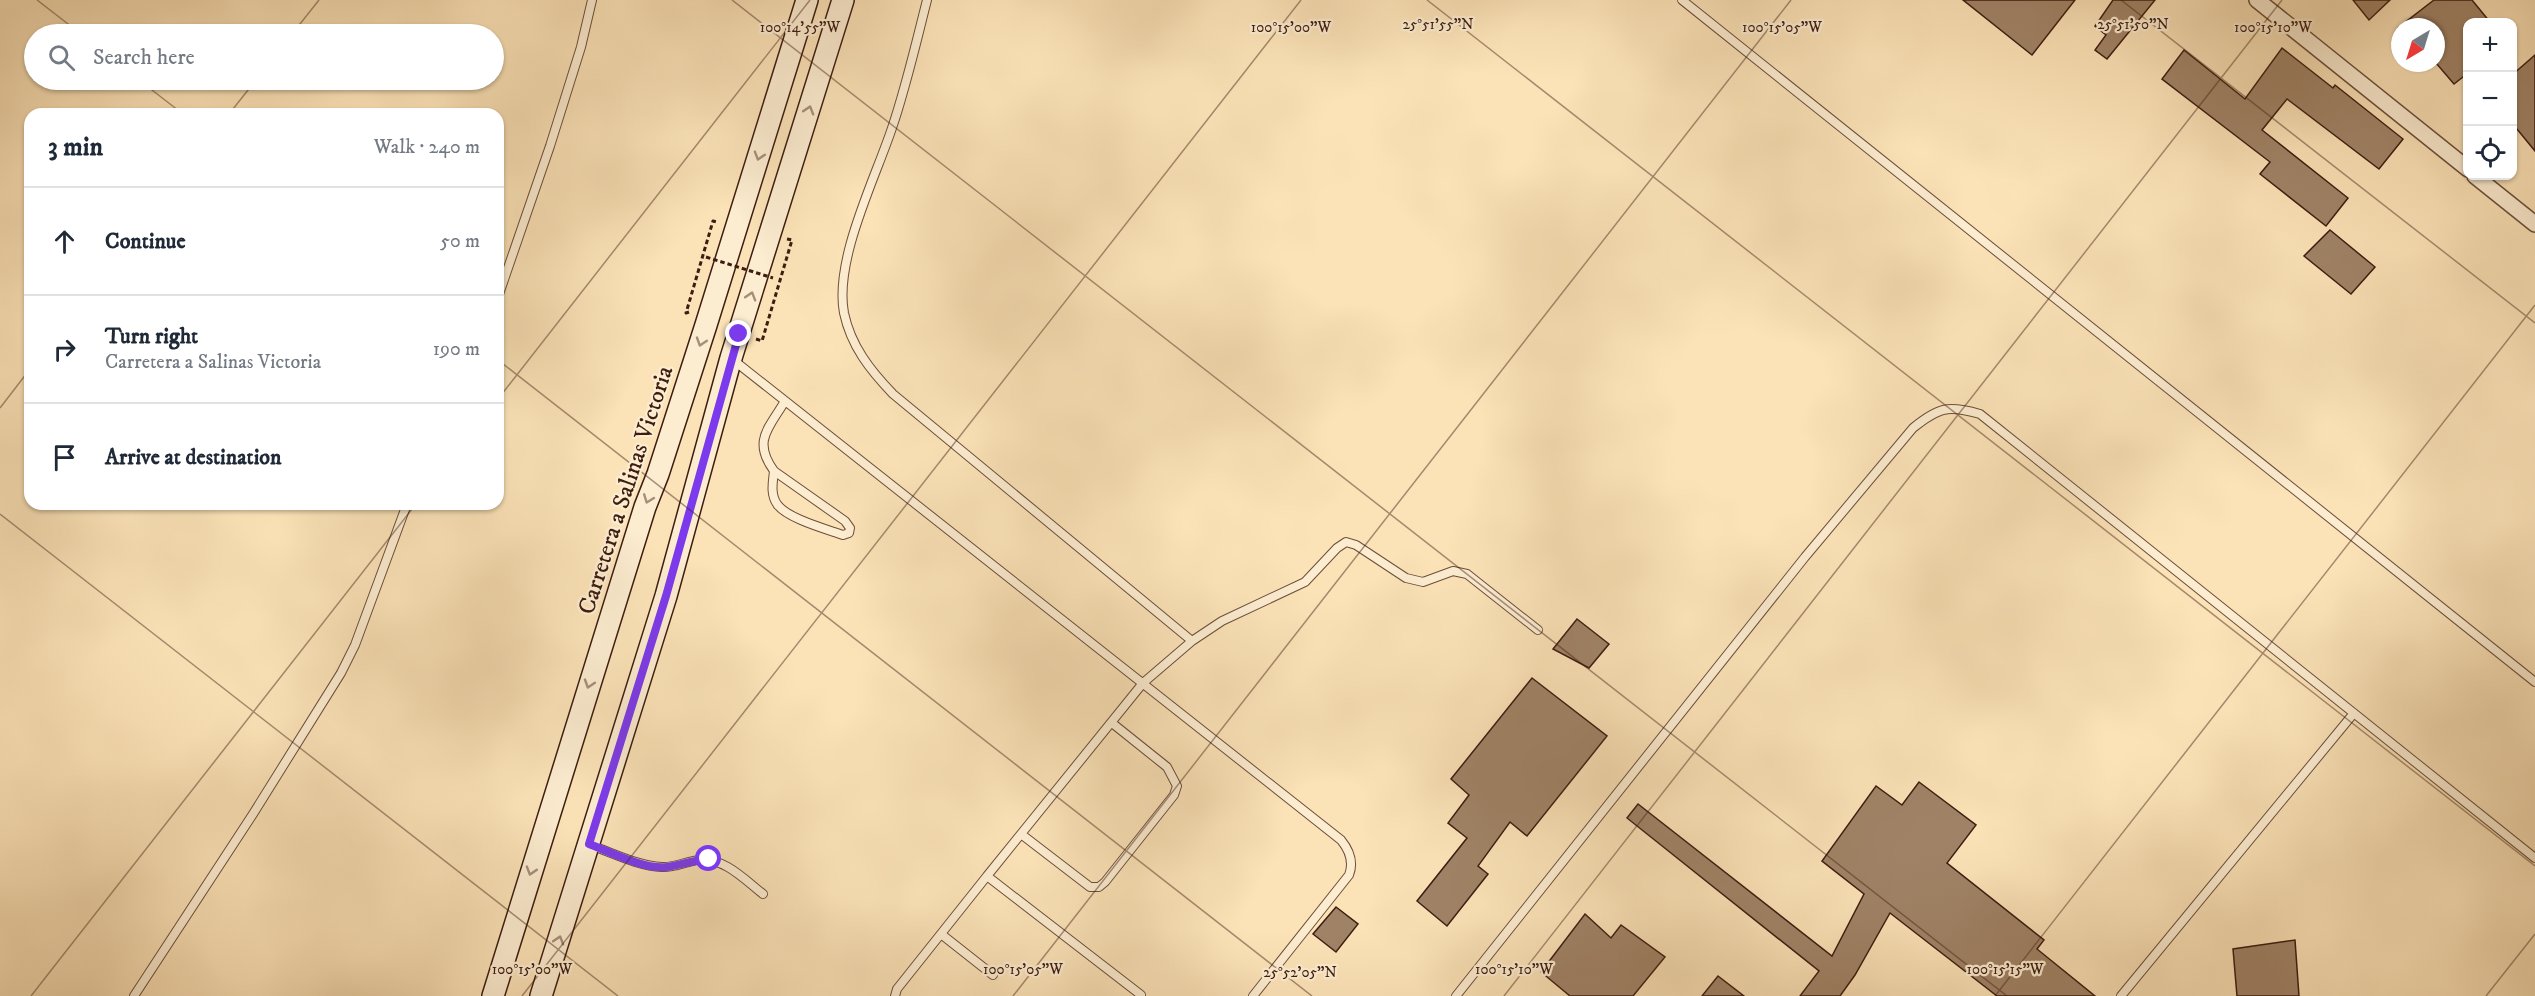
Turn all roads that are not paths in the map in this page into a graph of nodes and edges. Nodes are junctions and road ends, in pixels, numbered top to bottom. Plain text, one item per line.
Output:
1 (592, 0) edge
2 (807, 0) edge
3 (843, 0) edge
4 (927, 0) edge
5 (1682, 0) edge
6 (2257, 0) edge
7 (2463, 165) edge
8 (2480, 180) edge
9 (2535, 224) edge
10 (504, 279) edge
11 (731, 358) junction
12 (785, 401) junction
13 (774, 471) junction
14 (404, 510) edge
15 (1538, 630) dead end
16 (1192, 640) junction
17 (2535, 682) edge
18 (1143, 683) junction
19 (2354, 713) junction
20 (1112, 723) junction
21 (1021, 834) junction
22 (589, 844) junction
23 (2535, 858) edge
24 (987, 876) junction
25 (763, 894) dead end
26 (941, 934) junction
27 (993, 975) dead end
28 (1142, 995) edge
29 (134, 996) edge
30 (493, 996) edge
31 (541, 996) edge
32 (895, 996) edge
33 (1253, 996) edge
34 (1456, 996) edge
35 (2121, 996) edge

1 - 10 lane
2 -> 30 main road, Carretera a Salinas Victoria
11 -> 3 main road
4 - 16 lane
5 - 17 lane
6 - 7 street
8 - 9 street
11 - 12 lane
11 - 22 main road
12 - 13 lane
12 - 18 lane
13 - 13 lane
14 - 29 lane
15 - 16 lane
16 - 18 lane
18 - 20 lane
18 - 33 lane
19 - 23 lane
19 - 34 lane
19 - 35 lane
20 - 21 lane
20 - 21 lane
21 - 24 lane
22 - 25 lane
31 -> 22 main road
24 - 26 lane
24 - 28 lane
26 - 27 lane
26 - 32 lane

